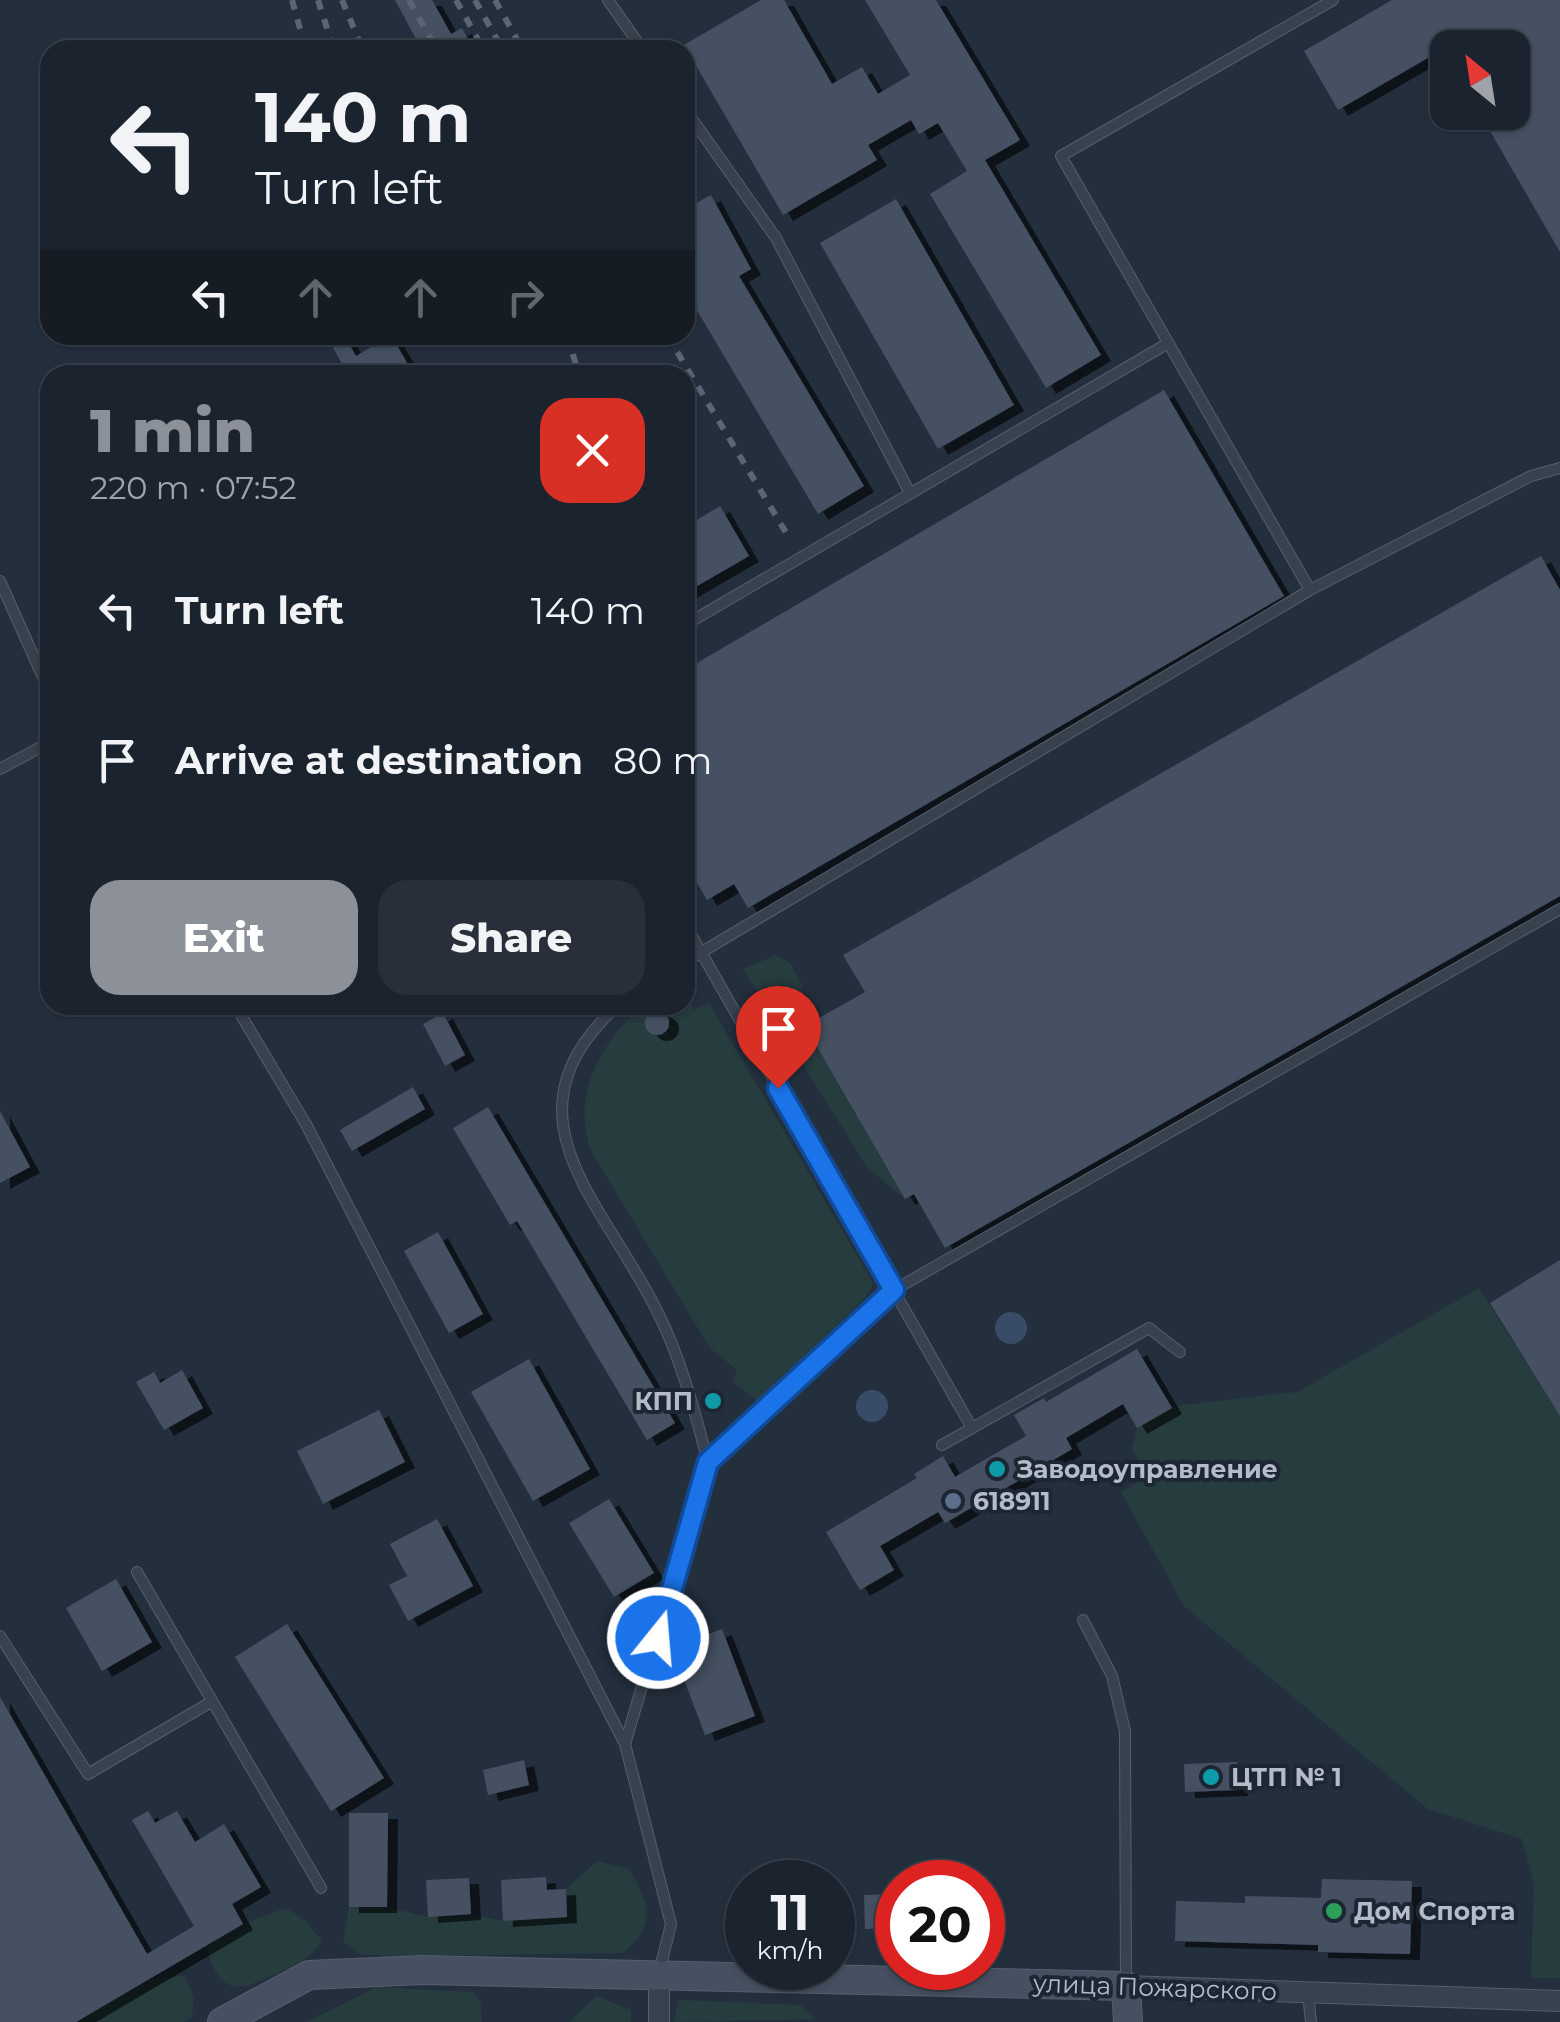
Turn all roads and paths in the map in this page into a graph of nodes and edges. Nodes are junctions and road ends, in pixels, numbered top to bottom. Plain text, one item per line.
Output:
1 (608, 0) edge
2 (1333, 0) edge
3 (636, 40) edge
4 (695, 123) edge
5 (1166, 345) junction
6 (1560, 468) edge
7 (910, 493) junction
8 (0, 581) edge
9 (1310, 590) junction
10 (695, 620) edge
11 (40, 671) edge
12 (40, 747) edge
13 (0, 769) edge
14 (1560, 909) edge
15 (695, 943) edge
16 (700, 953) junction
17 (695, 956) edge
18 (241, 1015) edge
19 (610, 1015) edge
20 (894, 1290) junction
21 (1180, 1352) dead end
22 (972, 1428) junction
23 (942, 1445) dead end
24 (708, 1462) junction
25 (137, 1572) dead end
26 (1083, 1620) dead end
27 (0, 1636) edge
28 (211, 1702) junction
29 (625, 1744) junction
30 (321, 1888) dead end
31 (658, 1973) junction
32 (1126, 1986) junction
33 (1308, 1991) junction
34 (1560, 2001) edge
35 (222, 2022) edge
36 (659, 2022) edge
37 (1128, 2022) edge
38 (1311, 2022) edge

1 - 3 lane
2 - 5 lane
4 - 7 lane
5 - 7 lane
5 - 9 lane
6 - 9 lane
7 - 10 lane
8 - 11 lane
9 - 16 lane
12 - 13 lane
14 - 20 lane
15 - 16 lane
16 - 17 lane
16 - 20 lane
18 - 29 lane
19 - 24 lane
20 - 22 lane
20 - 24 lane
21 - 22 lane
22 - 23 lane
24 - 29 lane
25 - 28 lane
26 - 32 lane
27 - 28 lane
28 - 30 lane
29 - 31 lane
31 - 32 street, улица Пожарского
31 - 35 street, улица Пожарского
31 - 36 street
32 - 33 street, улица Пожарского
32 - 37 street
33 - 34 street, улица Пожарского
33 - 38 lane

